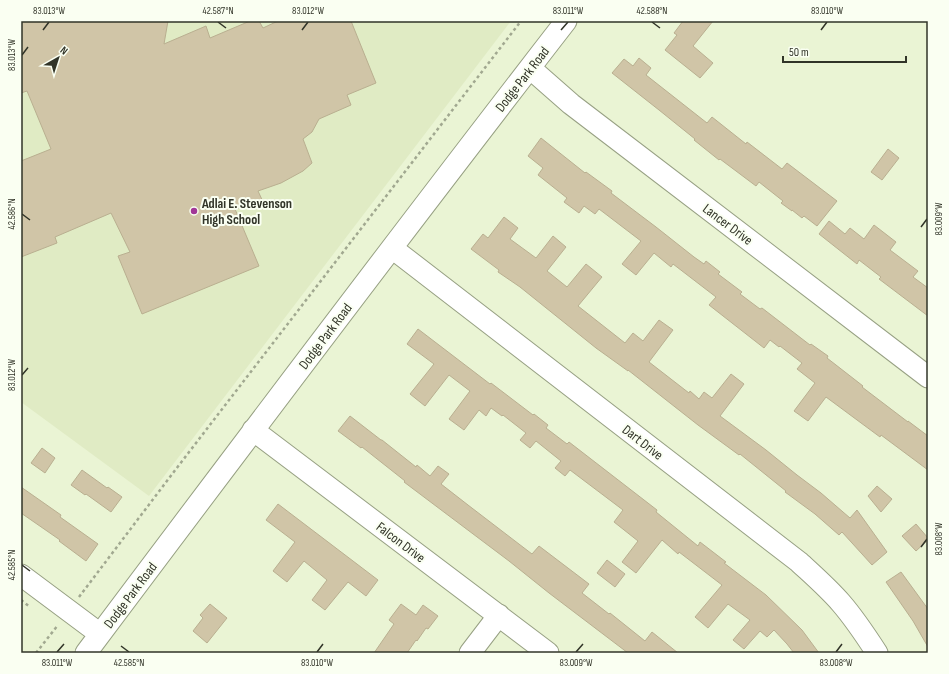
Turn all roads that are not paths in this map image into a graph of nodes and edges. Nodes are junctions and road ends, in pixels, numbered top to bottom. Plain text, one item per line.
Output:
1 (566, 21) edge
2 (530, 68) junction
3 (392, 248) junction
4 (928, 377) edge
5 (253, 430) junction
6 (21, 575) edge
7 (499, 615) junction
8 (100, 634) junction
9 (86, 653) edge
10 (470, 653) edge
11 (548, 653) edge
12 (877, 653) edge

1 - 2 street, Dodge Park Road
2 - 3 street, Dodge Park Road
2 - 4 street, Lancer Drive
3 - 5 street, Dodge Park Road
3 - 12 street, Dart Drive
5 - 7 street, Falcon Drive
5 - 8 street, Dodge Park Road
6 - 8 street
7 - 10 street
7 - 11 street, Falcon Drive
8 - 9 street, Dodge Park Road

